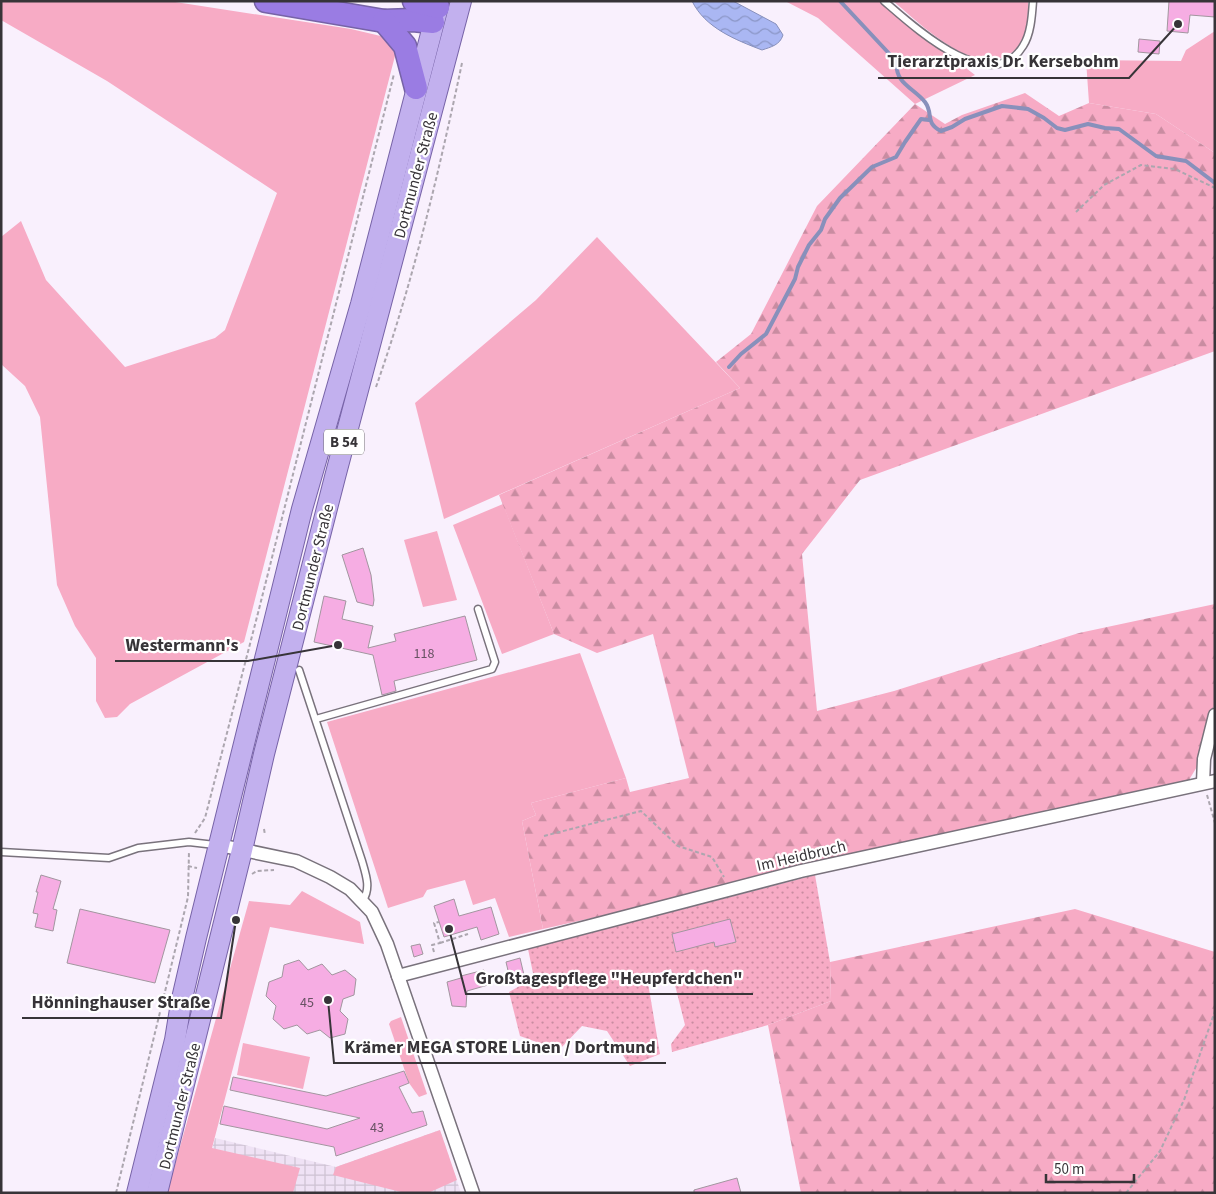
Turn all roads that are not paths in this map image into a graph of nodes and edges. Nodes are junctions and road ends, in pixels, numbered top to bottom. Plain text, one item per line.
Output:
1 (266, 1) edge
2 (414, 1) edge
3 (884, 1) edge
4 (1033, 1) edge
5 (447, 14) edge
6 (384, 21) junction
7 (416, 88) junction
8 (478, 609) dead end
9 (299, 670) dead end
10 (1215, 715) edge
11 (316, 719) junction
12 (1209, 782) edge
13 (219, 845) junction
14 (242, 850) junction
15 (1, 852) edge
16 (363, 900) junction
17 (398, 976) junction
18 (137, 1193) edge
19 (157, 1193) edge
20 (472, 1193) edge

1 - 6 highway
2 - 5 highway
3 - 4 lane
5 - 6 highway
5 - 7 main road, Dortmunder Straße / B 54
5 - 14 main road, Dortmunder Straße / B 54
6 - 7 highway
7 - 13 main road, Dortmunder Straße / B 54
8 - 11 lane
9 - 11 lane
10 - 12 street
11 - 16 lane
12 - 17 street, Im Heidbruch
13 - 14 street
13 - 15 lane
13 - 18 main road, Dortmunder Straße / B 54
14 - 16 street
14 - 19 main road, Dortmunder Straße / B 54
16 - 17 street
17 - 20 street

